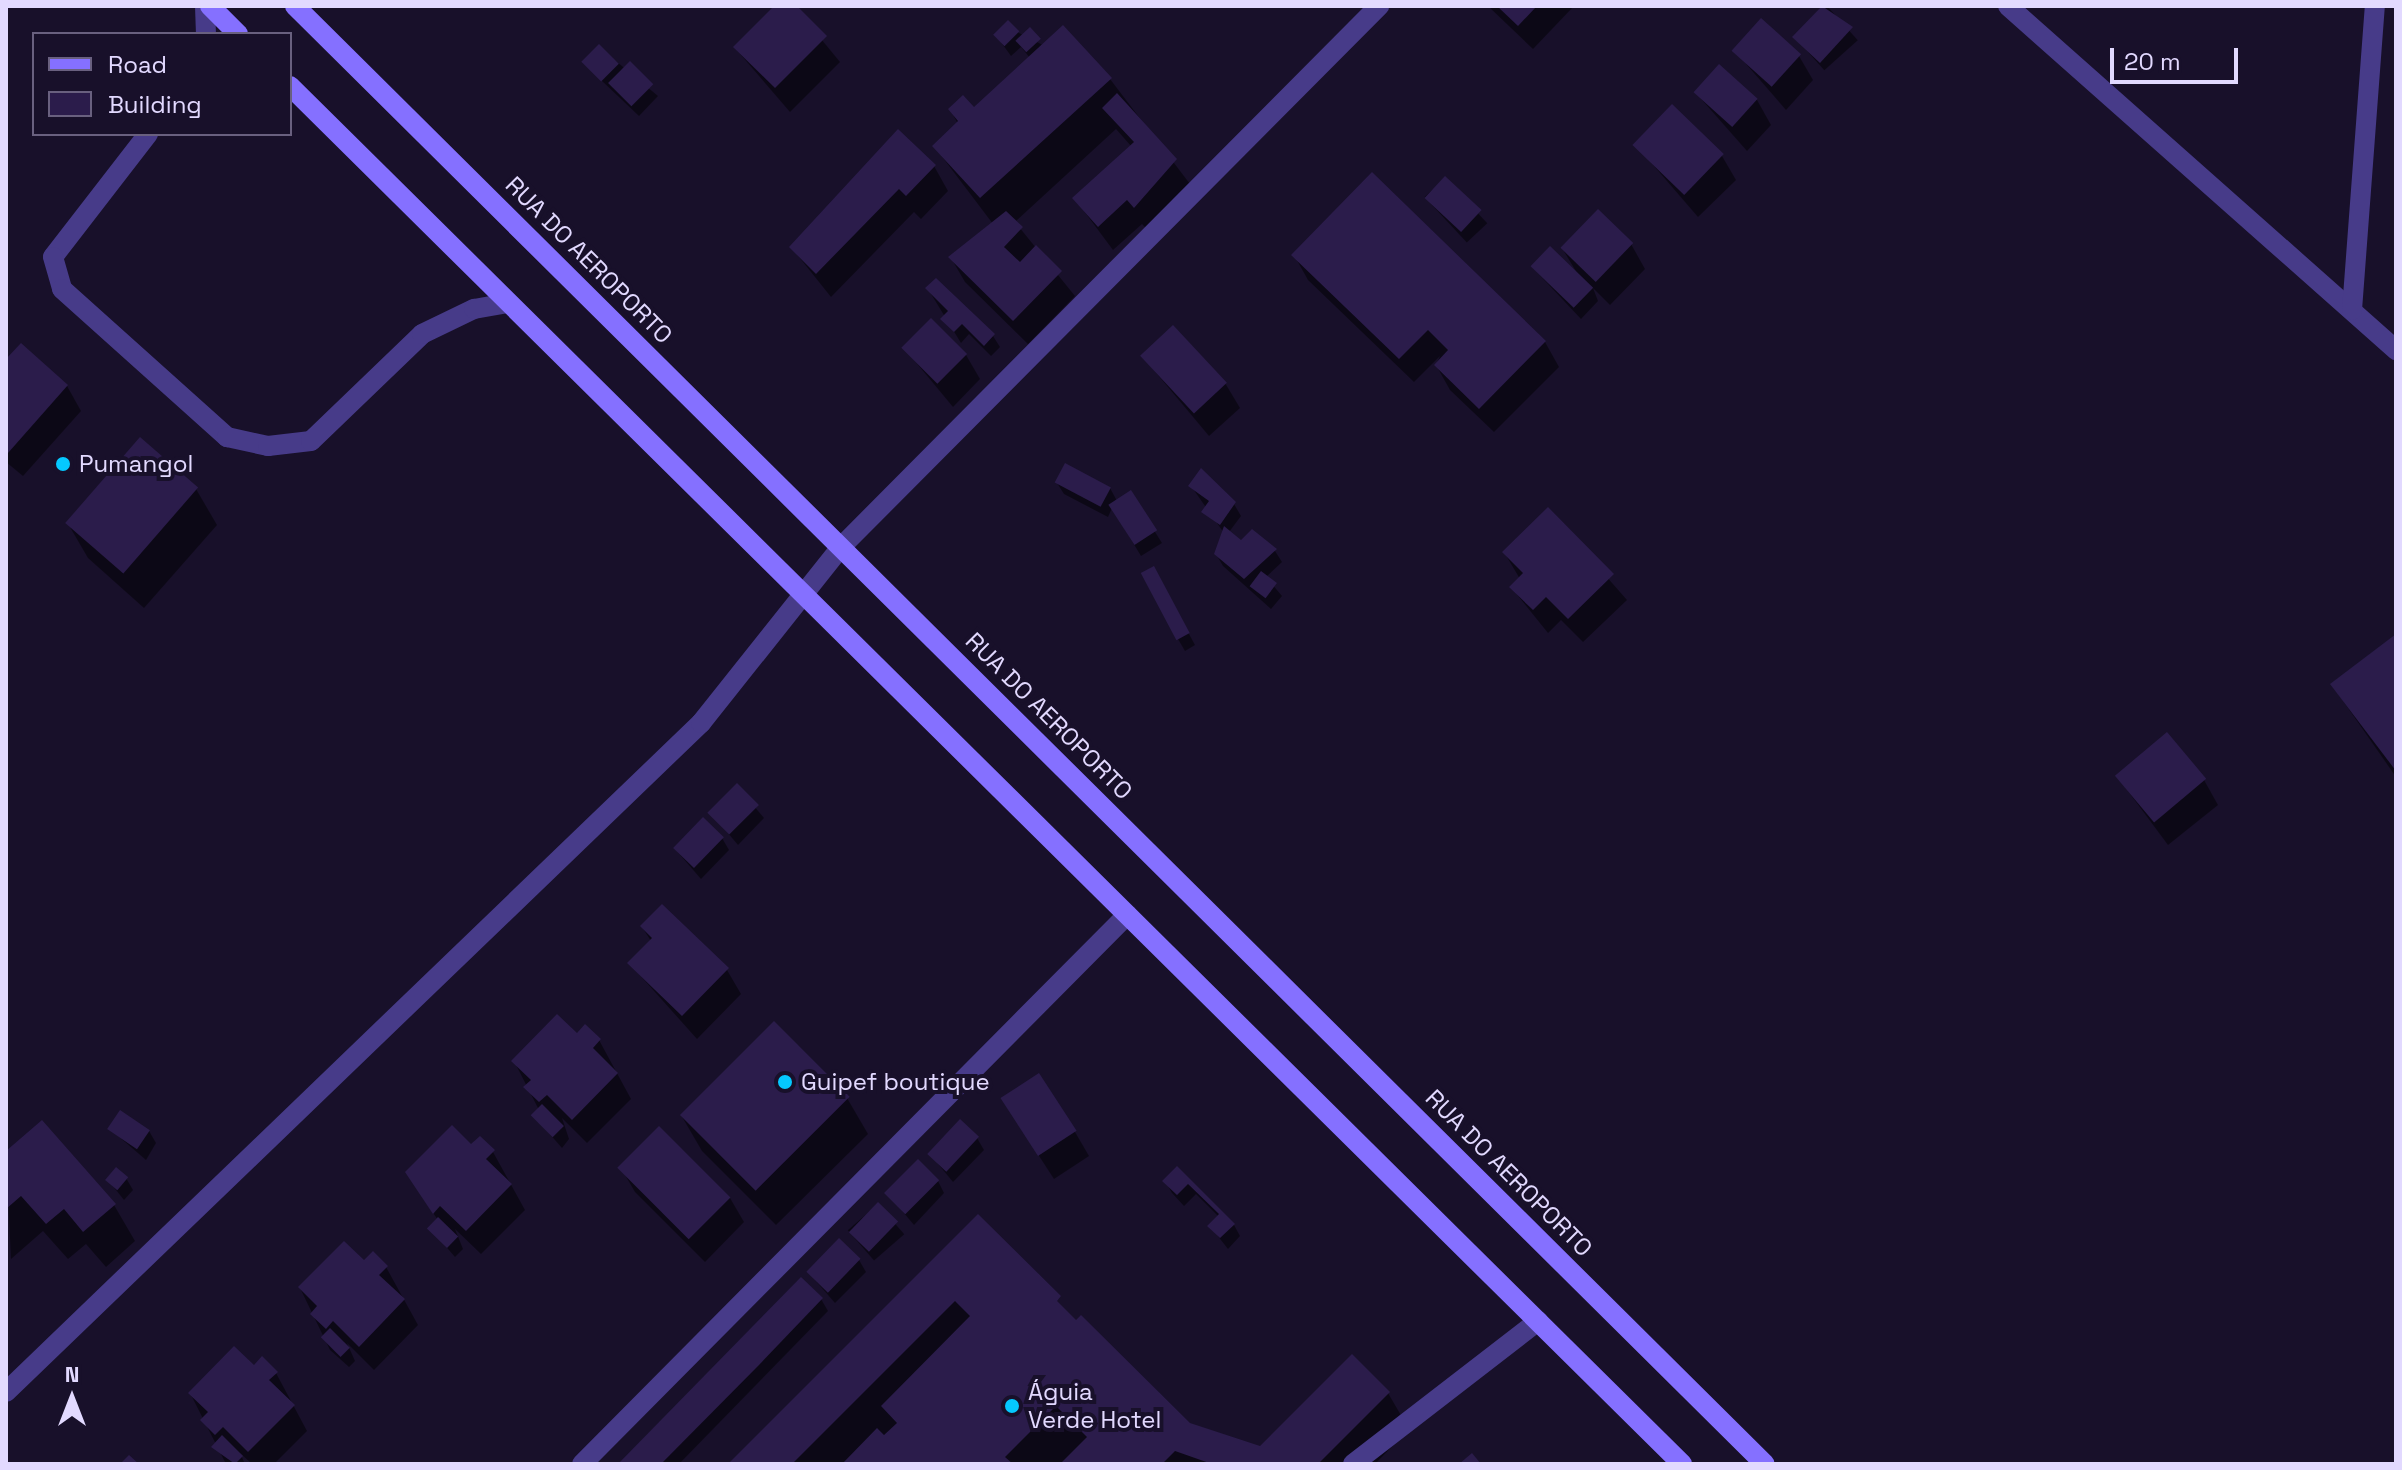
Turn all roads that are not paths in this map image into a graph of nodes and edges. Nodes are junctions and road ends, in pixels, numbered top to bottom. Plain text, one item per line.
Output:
1 (207, 6) edge
2 (295, 6) edge
3 (1379, 6) edge
4 (2008, 6) edge
5 (2375, 6) edge
6 (206, 32) edge
7 (236, 32) edge
8 (292, 88) edge
9 (146, 136) edge
10 (508, 303) junction
11 (2352, 310) junction
12 (2396, 350) edge
13 (842, 546) junction
14 (804, 596) junction
15 (1127, 915) junction
16 (1538, 1321) junction
17 (6, 1392) edge
18 (582, 1464) edge
19 (1353, 1464) edge
20 (1682, 1464) edge
21 (1765, 1464) edge

1 - 6 street
1 - 7 main road
2 - 13 main road, RUA DO AEROPORTO
3 - 13 street
4 - 11 street
5 - 11 street
8 - 10 main road
9 - 10 street
10 - 14 main road
11 - 12 street
13 - 14 street
13 - 21 main road, RUA DO AEROPORTO
14 - 15 main road
14 - 17 street
15 - 16 main road
15 - 18 street
16 - 19 street
16 - 20 main road

